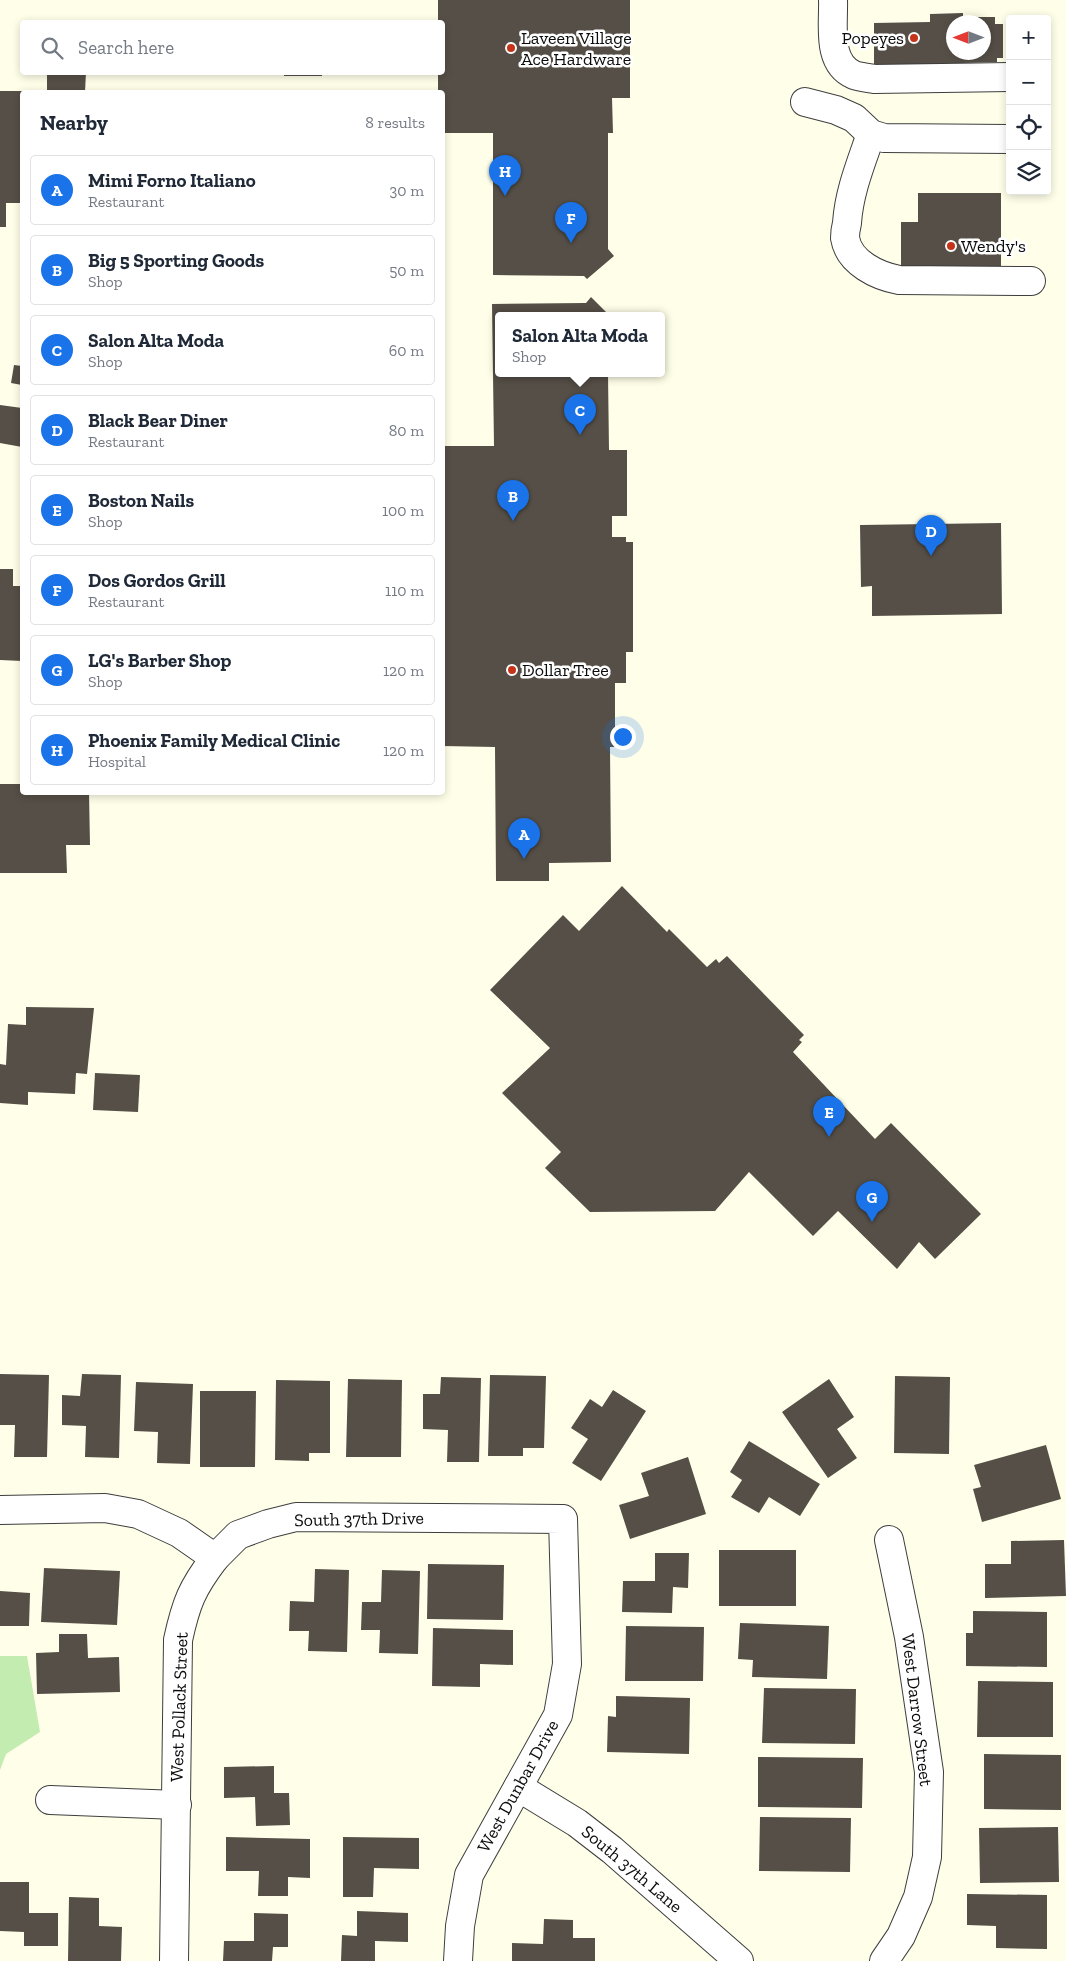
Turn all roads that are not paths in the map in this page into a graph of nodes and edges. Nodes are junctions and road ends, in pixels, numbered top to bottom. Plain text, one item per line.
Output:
1 (834, 0) edge
2 (1006, 77) edge
3 (805, 102) dead end
4 (871, 134) junction
5 (1006, 139) edge
6 (1031, 281) dead end
7 (0, 1510) edge
8 (562, 1518) joint
9 (890, 1540) dead end
10 (215, 1558) junction
11 (518, 1787) junction
12 (50, 1800) dead end
13 (177, 1805) junction
14 (174, 1961) edge
15 (458, 1961) edge
16 (740, 1961) edge
17 (884, 1961) edge

1 - 2 street
3 - 4 street
4 - 5 street
4 - 6 street
7 - 10 street
8 - 10 street, South 37th Drive
8 - 11 street, West Dunbar Drive
9 - 17 street, West Darrow Street
10 - 13 street, West Pollack Street
11 - 15 street, West Dunbar Drive
11 - 16 street, South 37th Lane
12 - 13 street, West Pollack Street
13 - 14 street, West Pollack Street

